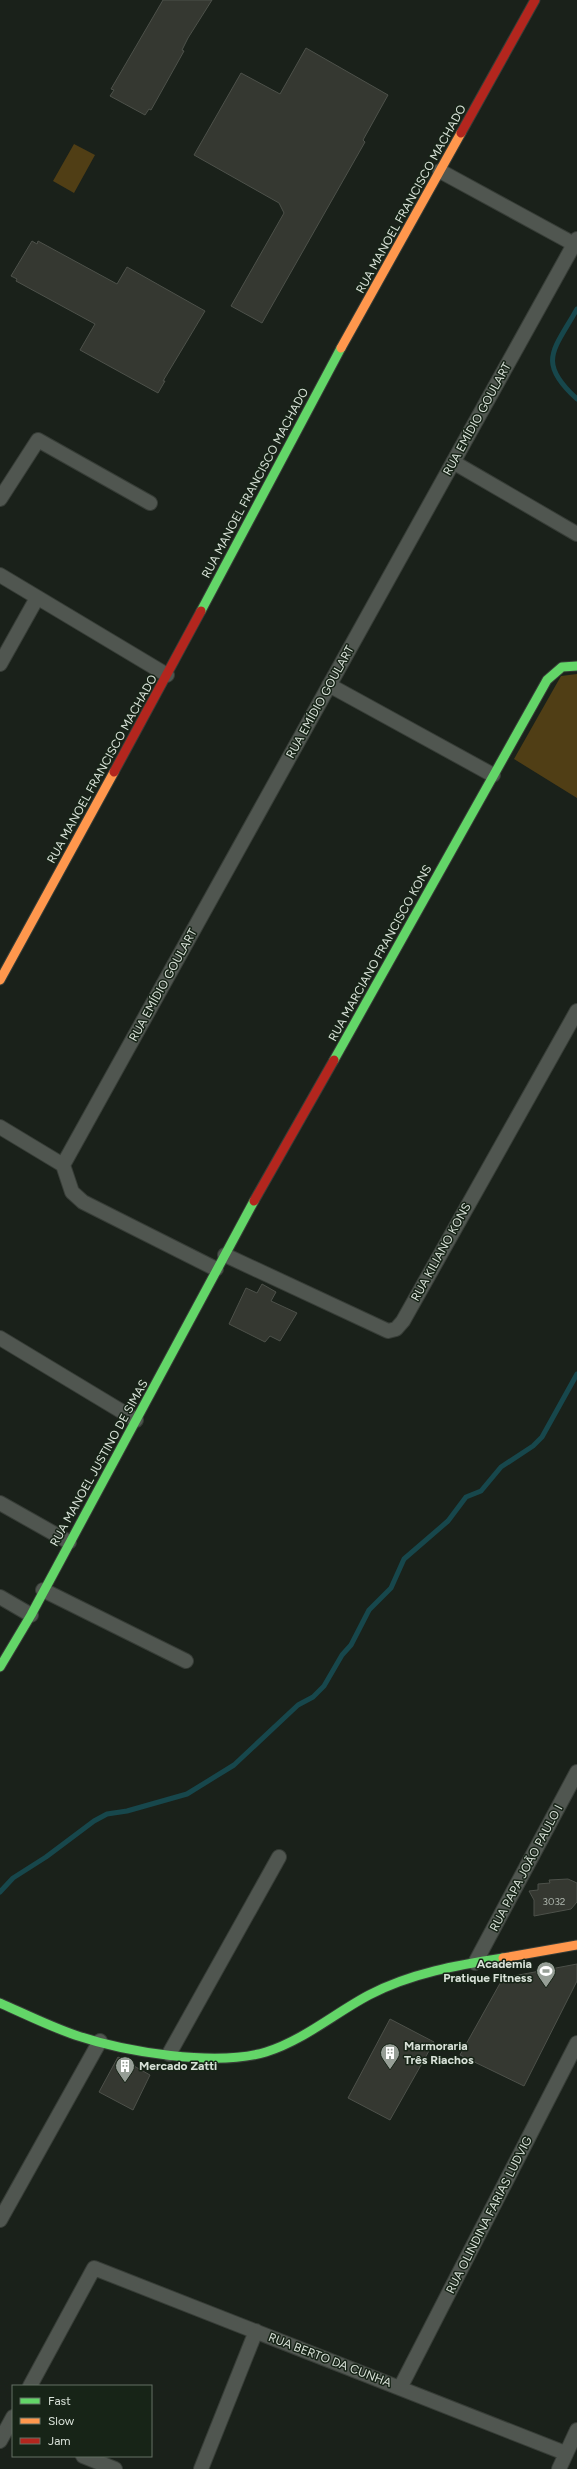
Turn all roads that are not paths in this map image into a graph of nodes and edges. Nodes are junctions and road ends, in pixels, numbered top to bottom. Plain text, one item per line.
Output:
1 (535, 0) edge
2 (440, 171) junction
3 (576, 241) edge
4 (453, 462) junction
5 (0, 499) edge
6 (150, 503) dead end
7 (577, 534) edge
8 (0, 575) edge
9 (37, 598) junction
10 (0, 664) edge
11 (577, 666) edge
12 (167, 675) junction
13 (329, 685) junction
14 (493, 776) junction
15 (0, 980) edge
16 (577, 1011) edge
17 (0, 1127) edge
18 (63, 1165) junction
19 (225, 1255) junction
20 (216, 1269) junction
21 (0, 1338) edge
22 (136, 1420) junction
23 (0, 1503) edge
24 (69, 1542) junction
25 (43, 1590) junction
26 (0, 1597) edge
27 (31, 1615) junction
28 (186, 1661) dead end
29 (0, 1667) edge
30 (577, 1772) edge
31 (279, 1857) dead end
32 (577, 1945) edge
33 (475, 1963) junction
34 (0, 2003) edge
35 (100, 2041) junction
36 (577, 2043) edge
37 (169, 2054) junction
38 (0, 2220) edge
39 (256, 2331) junction
40 (31, 2385) edge
41 (400, 2388) junction
42 (11, 2424) edge
43 (577, 2430) edge
44 (0, 2441) edge
45 (565, 2453) junction
46 (85, 2457) edge
47 (115, 2469) edge
48 (201, 2469) edge
49 (559, 2469) edge

1 - 2 street, RUA MANOEL FRANCISCO MACHADO
2 - 3 street
2 - 12 street, RUA MANOEL FRANCISCO MACHADO
3 - 4 street, RUA EMÍDIO GOULART
4 - 7 street
4 - 13 street, RUA EMÍDIO GOULART
5 - 6 street
8 - 9 street
9 - 10 street
9 - 12 street
11 - 14 street, RUA MARCIANO FRANCISCO KONS
12 - 15 street, RUA MANOEL FRANCISCO MACHADO
13 - 14 street
13 - 18 street, RUA EMÍDIO GOULART
14 - 19 street, RUA MARCIANO FRANCISCO KONS
16 - 19 street, RUA KILIANO KONS
17 - 18 street
18 - 20 street
19 - 20 street, RUA MARCIANO FRANCISCO KONS
20 - 22 street, RUA MANOEL JUSTINO DE SIMAS
21 - 22 street
22 - 24 street, RUA MANOEL JUSTINO DE SIMAS
23 - 24 street
24 - 25 street, RUA MANOEL JUSTINO DE SIMAS
25 - 27 street, RUA MANOEL JUSTINO DE SIMAS
25 - 28 street
26 - 27 street
27 - 29 street, RUA MANOEL JUSTINO DE SIMAS
30 - 33 street, RUA PAPA JOÃO PAULO I
31 - 37 street
32 - 33 street
33 - 37 street
34 - 35 street
35 - 37 street
35 - 38 street
36 - 41 street, RUA OLINDINA FARIAS LUDVIG
39 - 40 street, RUA BERTO DA CUNHA
39 - 41 street, RUA BERTO DA CUNHA
39 - 48 street
41 - 45 street, RUA BERTO DA CUNHA
42 - 44 street
43 - 45 street
45 - 49 street
46 - 47 street

